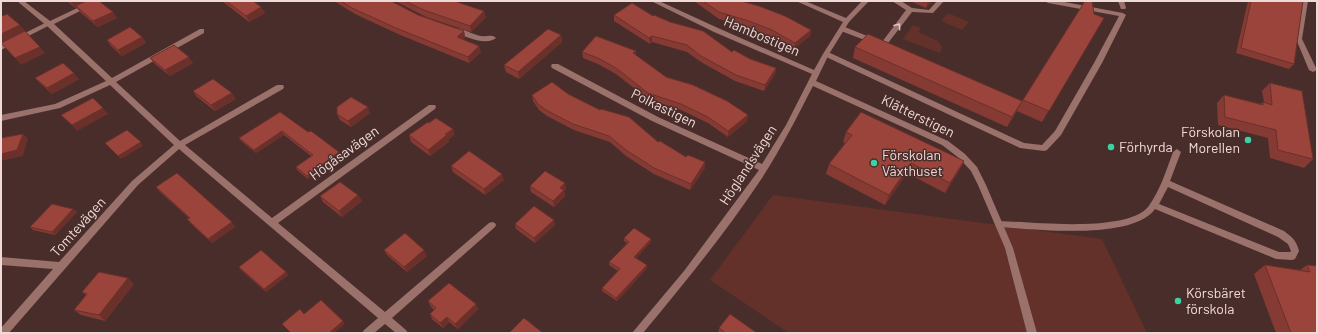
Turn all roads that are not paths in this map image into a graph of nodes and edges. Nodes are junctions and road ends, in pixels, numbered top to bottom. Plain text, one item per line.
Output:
1 (20, 1) edge
2 (97, 1) edge
3 (654, 1) edge
4 (799, 1) edge
5 (866, 1) edge
6 (895, 1) edge
7 (941, 1) edge
8 (1048, 1) edge
9 (1305, 1) edge
10 (910, 10) junction
11 (50, 24) junction
12 (845, 25) junction
13 (445, 27) edge
14 (202, 31) dead end
15 (493, 38) dead end
16 (1, 48) edge
17 (826, 54) junction
18 (555, 66) dead end
19 (1313, 70) dead end
20 (816, 73) junction
21 (111, 82) junction
22 (811, 82) junction
23 (280, 87) dead end
24 (432, 107) dead end
25 (1, 118) edge
26 (179, 145) junction
27 (1177, 152) dead end
28 (764, 168) junction
29 (1165, 182) junction
30 (1153, 205) junction
31 (272, 223) junction
32 (999, 224) junction
33 (492, 225) dead end
34 (1, 260) edge
35 (61, 266) junction
36 (385, 318) junction
37 (3, 333) edge
38 (368, 333) edge
39 (403, 333) edge
40 (637, 333) edge
41 (1032, 333) edge

1 - 11 street
2 - 11 street
3 - 20 street, Hambostigen
4 - 12 street
5 - 12 street, Höglandsvägen
6 - 10 street
7 - 10 street
8 - 17 street
9 - 19 street
12 -> 10 street
11 - 16 street
11 - 21 street
12 - 17 street, Höglandsvägen
13 - 15 street
14 - 21 street
17 - 20 street, Höglandsvägen
18 - 28 street, Polkastigen
20 - 22 street, Höglandsvägen
21 - 25 street
21 - 26 street
22 - 28 street, Höglandsvägen
22 - 32 street, Klätterstigen
23 - 26 street
24 - 31 street, Högåsavägen
26 - 31 street
26 - 35 street, Tomtevägen
27 - 29 street
28 - 40 street, Höglandsvägen
29 - 30 street
29 - 30 street
30 - 32 street
31 - 36 street
32 - 41 street, Klätterstigen
33 - 36 street
34 - 35 street
35 - 37 street, Tomtevägen
36 - 38 street
36 - 39 street

